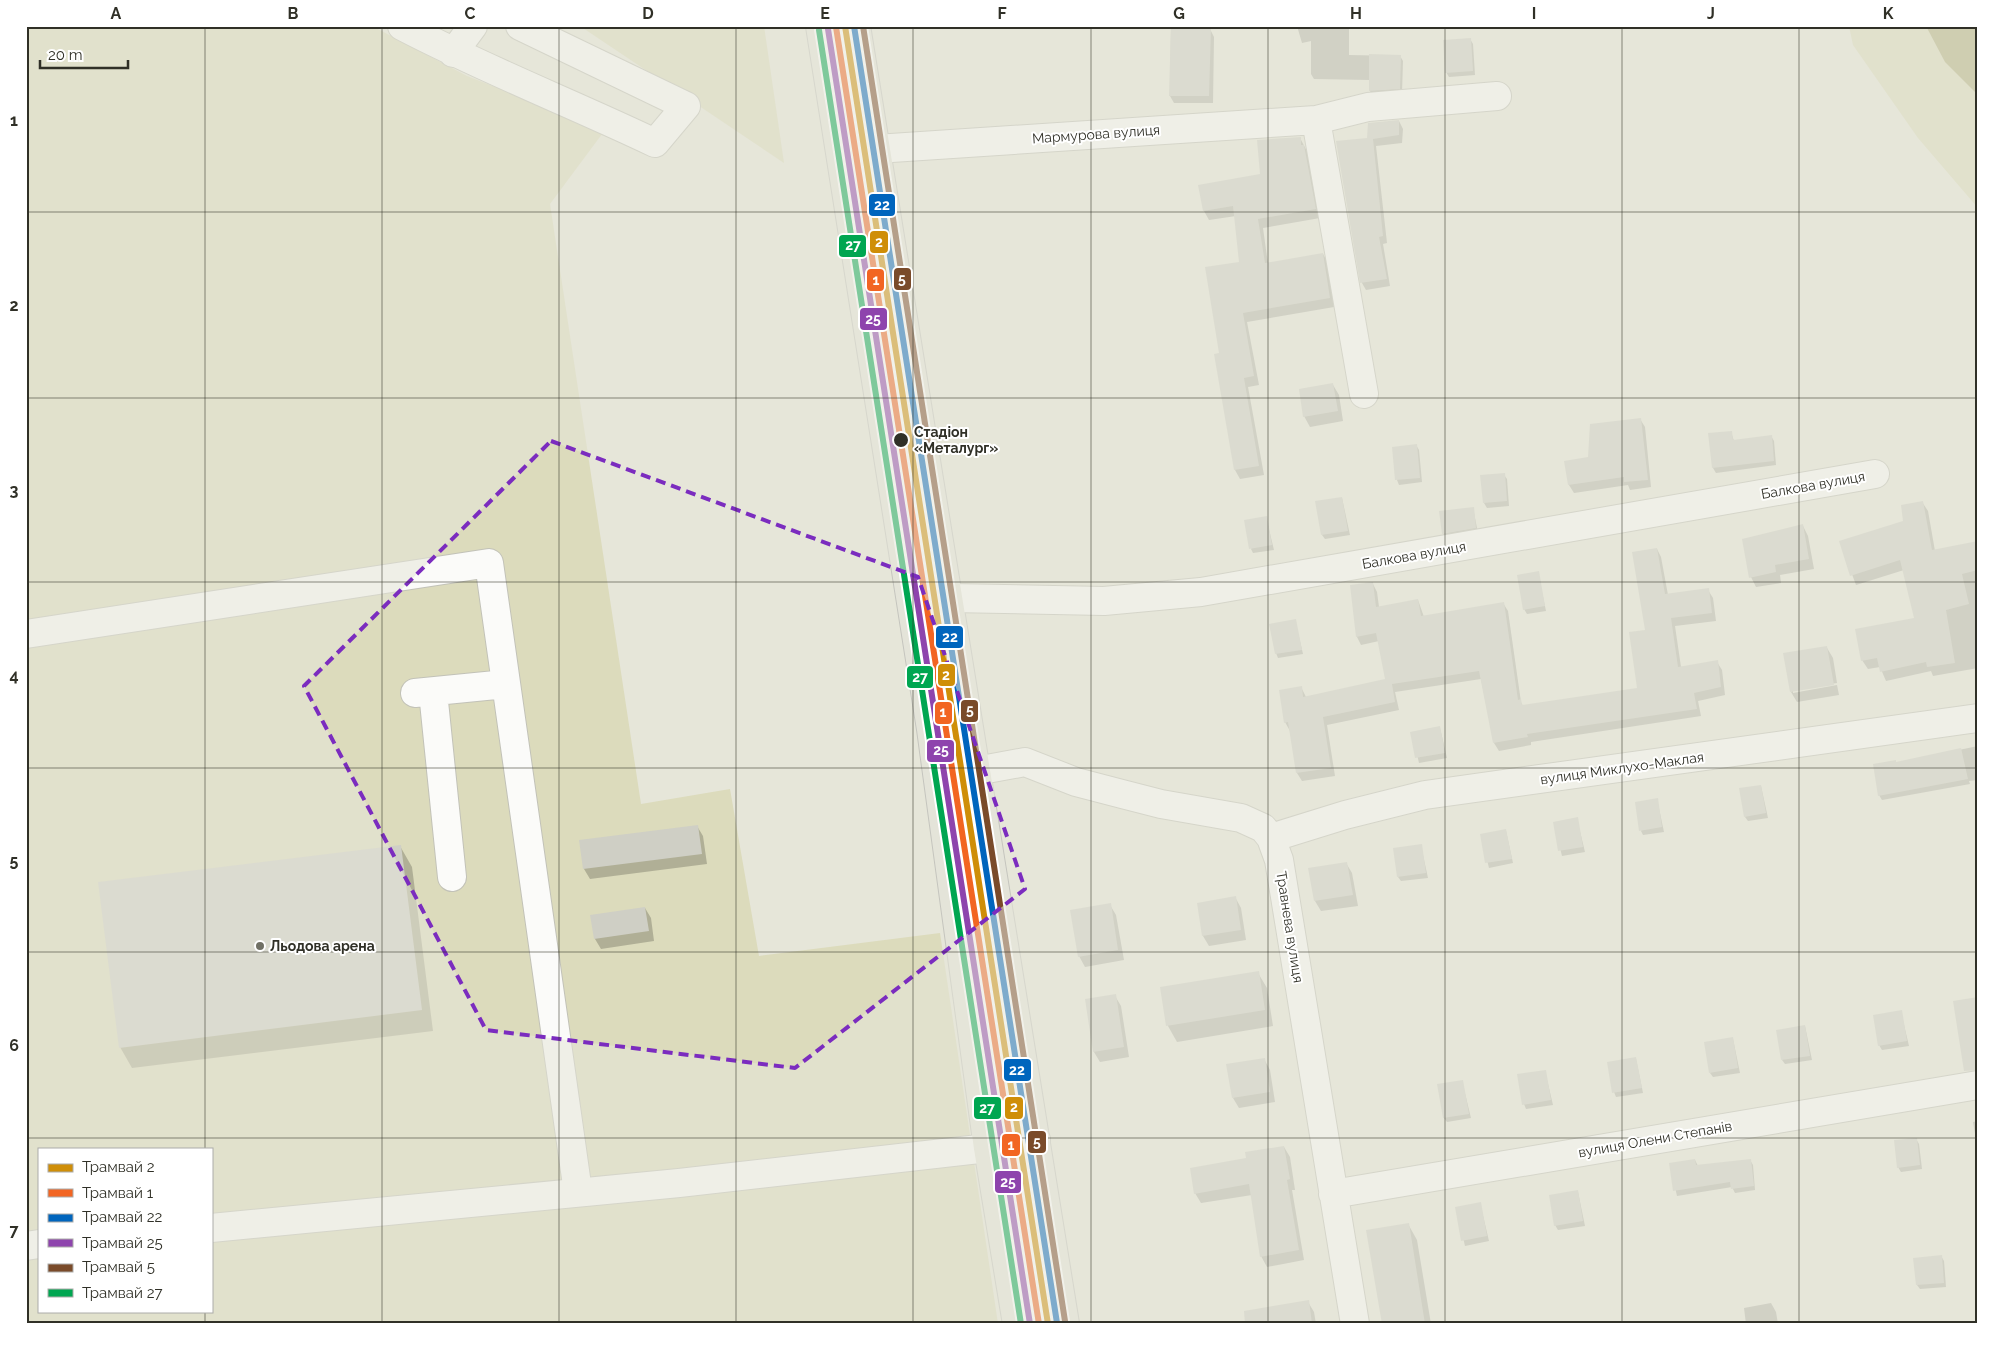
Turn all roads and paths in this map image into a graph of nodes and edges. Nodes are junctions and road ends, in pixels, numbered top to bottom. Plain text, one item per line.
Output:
1 (402, 26) edge
2 (473, 26) edge
3 (520, 26) edge
4 (820, 26) edge
5 (856, 26) edge
6 (453, 53) junction
7 (1497, 96) dead end
8 (1316, 120) junction
9 (876, 148) junction
10 (1364, 394) dead end
11 (1875, 474) dead end
12 (950, 598) junction
13 (26, 634) edge
14 (506, 684) junction
15 (1978, 718) edge
16 (976, 771) junction
17 (1271, 838) junction
18 (452, 878) dead end
19 (1978, 1085) edge
20 (1036, 1140) junction
21 (988, 1148) junction
22 (578, 1192) junction
23 (1333, 1194) junction
24 (212, 1228) edge
25 (1017, 1324) edge
26 (1065, 1324) edge
27 (1355, 1324) edge

1 - 6 street
2 - 6 street
3 - 6 street
4 - 21 main road
5 - 9 main road
7 - 8 street, Мармурова вулиця
8 - 9 street, Мармурова вулиця
8 - 10 street
9 - 12 main road
11 - 12 street, Балкова вулиця
12 - 16 main road
13 - 14 street
14 - 18 street
14 - 22 street
15 - 17 street, вулиця Миклухо-Маклая
16 - 17 street
16 - 20 main road
17 - 23 street, Травнева вулиця
19 - 23 street, вулиця Олени Степанів
20 - 21 street
20 - 26 main road
21 - 22 street
21 - 25 main road
22 - 24 street
23 - 27 street, Травнева вулиця

